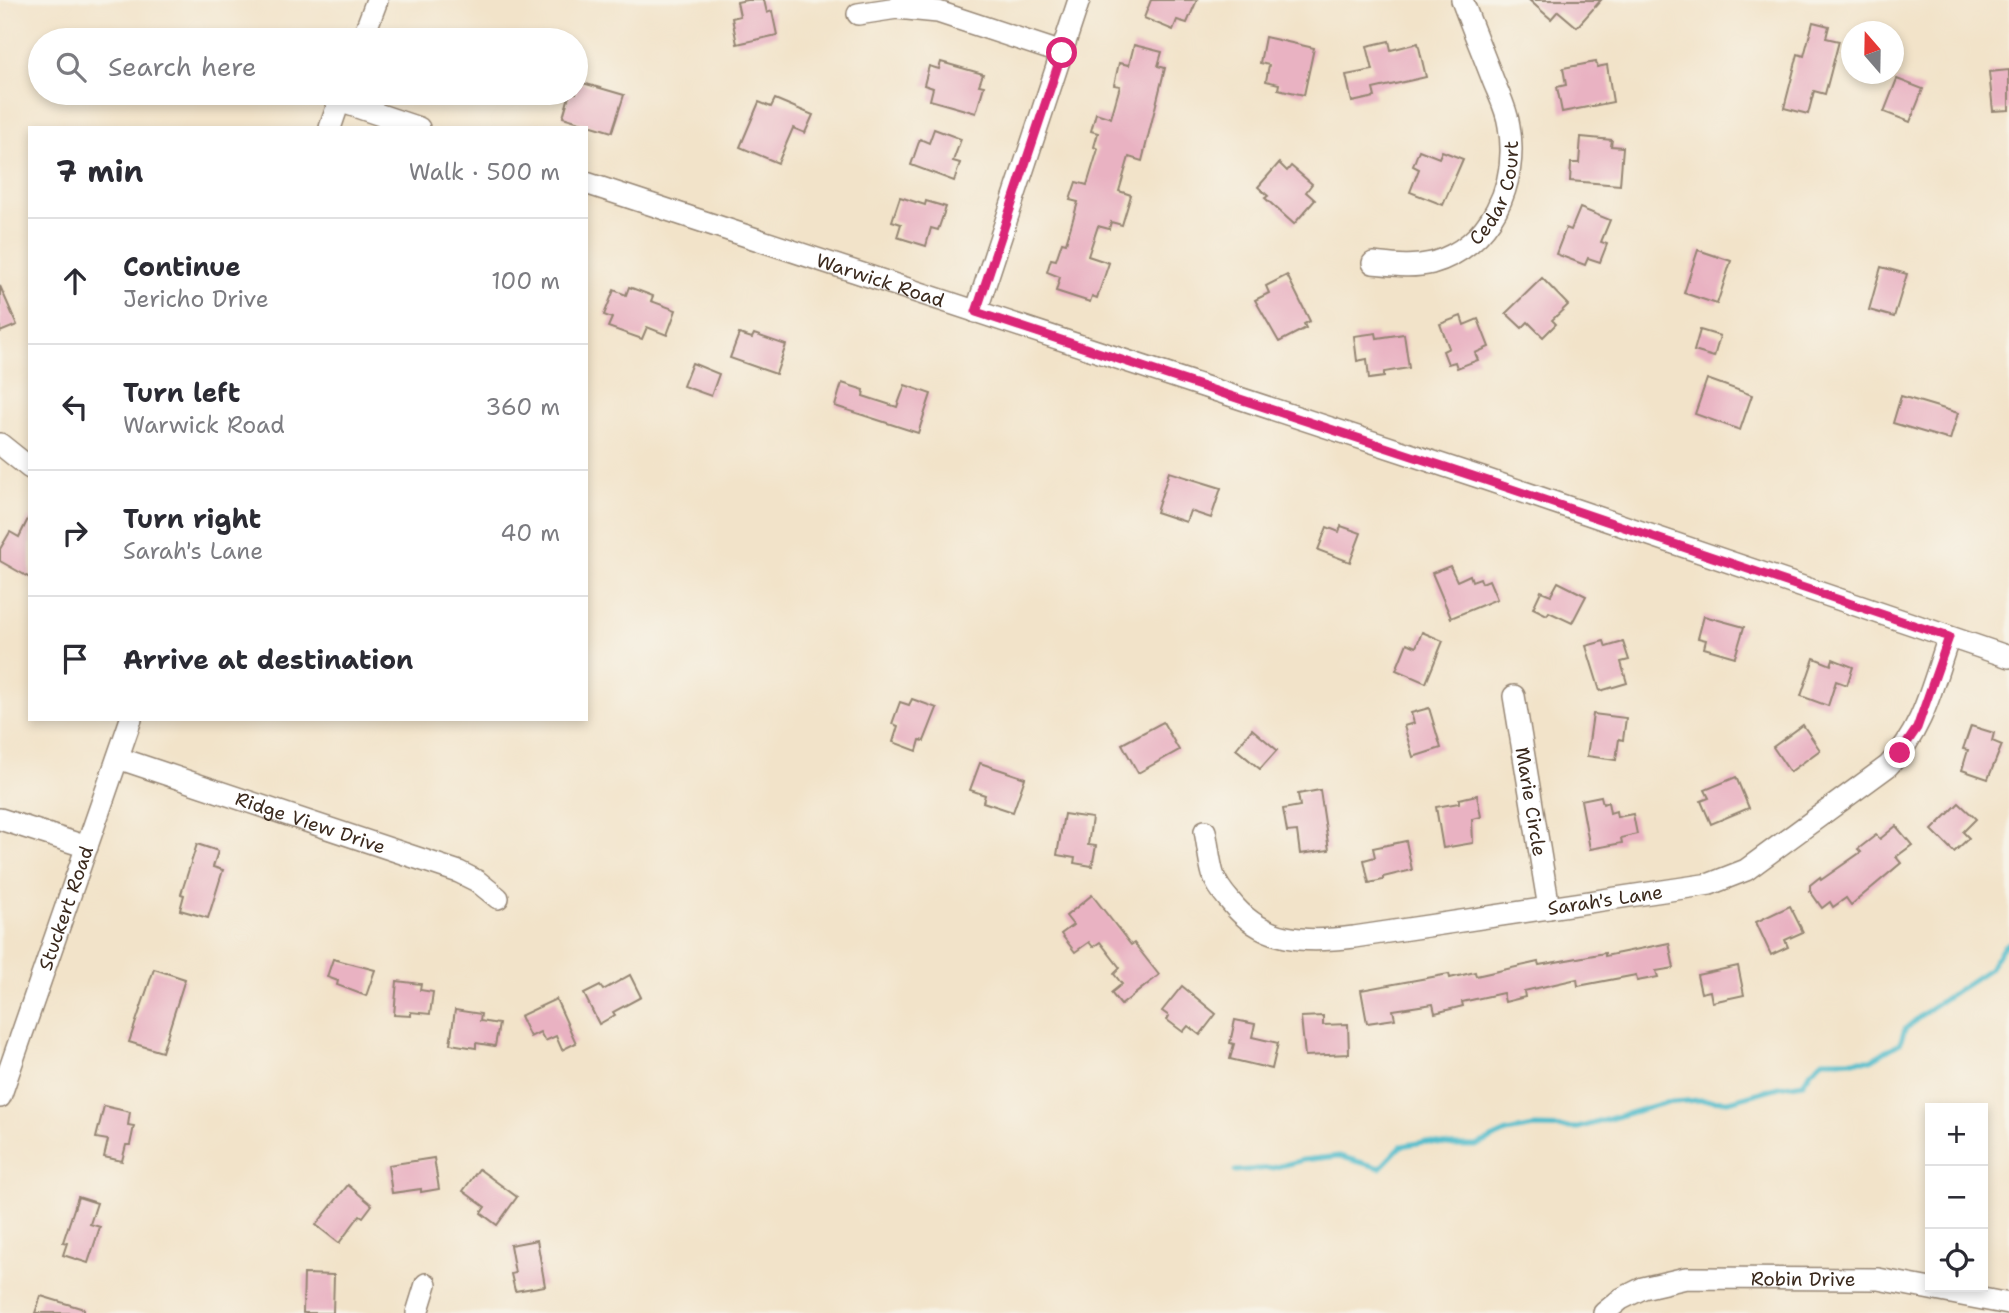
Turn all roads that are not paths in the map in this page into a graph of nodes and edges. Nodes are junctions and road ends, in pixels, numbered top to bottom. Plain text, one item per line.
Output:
1 (377, 0) edge
2 (1079, 0) edge
3 (1462, 0) edge
4 (858, 14) dead end
5 (366, 28) edge
6 (1062, 53) junction
7 (338, 105) edge
8 (361, 105) edge
9 (331, 126) edge
10 (414, 126) edge
11 (588, 184) edge
12 (1373, 263) dead end
13 (976, 312) junction
14 (0, 444) edge
15 (28, 466) edge
16 (1949, 637) junction
17 (2009, 657) edge
18 (1514, 696) dead end
19 (130, 721) edge
20 (118, 758) junction
21 (0, 819) edge
22 (1205, 831) dead end
23 (87, 847) junction
24 (498, 898) dead end
25 (1549, 908) junction
26 (0, 1097) edge
27 (426, 1284) dead end
28 (2009, 1304) edge
29 (417, 1313) edge
30 (1604, 1313) edge

1 - 5 street
2 - 6 street
3 - 12 street, Cedar Court
4 - 6 street
6 - 13 street
7 - 9 street
8 - 10 street
11 - 13 street, Warwick Road
13 - 16 street, Warwick Road
14 - 15 street
16 - 17 street, Warwick Road
16 - 25 street, Sarah's Lane
18 - 25 street, Marie Circle
19 - 20 street, Stuckert Road
20 - 23 street, Stuckert Road
20 - 24 street, Ridge View Drive
21 - 23 street
22 - 25 street, Sarah's Lane
23 - 26 street, Stuckert Road
27 - 29 street
28 - 30 street, Robin Drive

